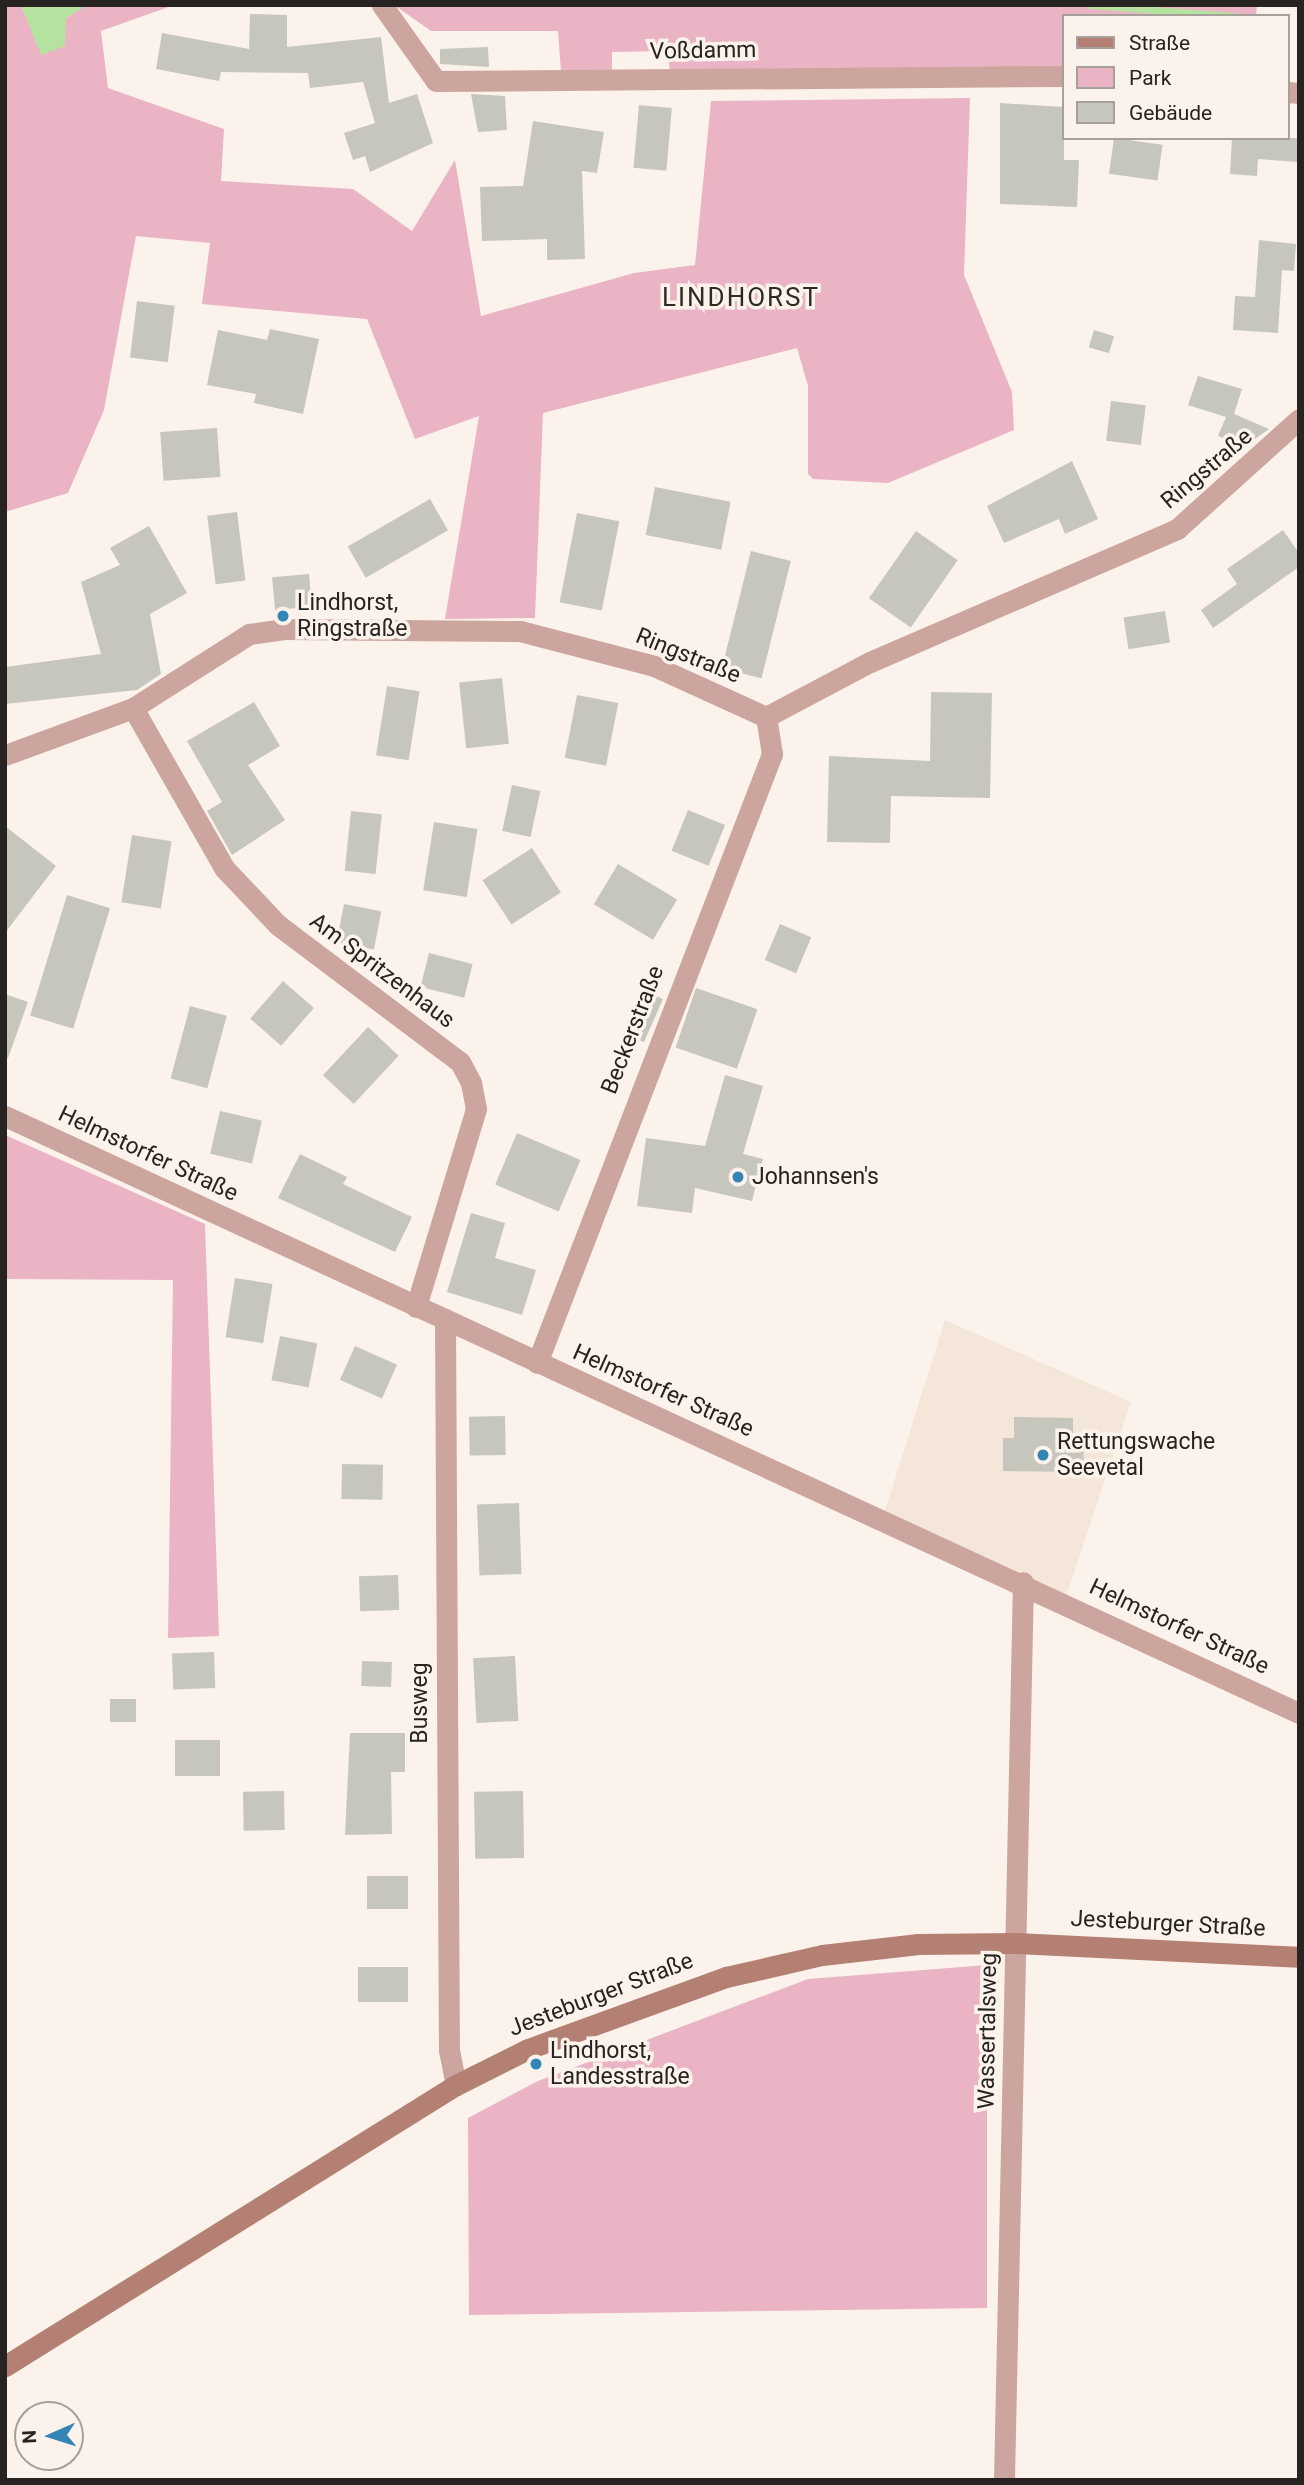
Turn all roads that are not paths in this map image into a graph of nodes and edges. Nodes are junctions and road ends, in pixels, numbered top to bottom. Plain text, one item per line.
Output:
1 (382, 5) edge
2 (1062, 76) edge
3 (1299, 419) edge
4 (133, 708) junction
5 (766, 717) junction
6 (5, 755) edge
7 (5, 1116) edge
8 (416, 1307) junction
9 (445, 1320) junction
10 (537, 1363) junction
11 (1023, 1582) junction
12 (1299, 1713) edge
13 (1016, 1943) junction
14 (1299, 1957) edge
15 (456, 2085) junction
16 (5, 2366) edge
17 (1004, 2480) edge

1 - 2 street, Voßdamm
3 - 5 street, Ringstraße
4 - 5 street, Ringstraße
4 - 6 street, Ringstraße
4 - 8 street, Am Spritzenhaus
5 - 10 street, Beckerstraße
7 - 8 street, Helmstorfer Straße
8 - 9 street, Helmstorfer Straße
9 - 10 street, Helmstorfer Straße
9 - 15 street, Busweg
10 - 11 street, Helmstorfer Straße
11 - 12 street, Helmstorfer Straße
11 - 13 street, Wassertalsweg
13 - 14 main road, Jesteburger Straße
13 - 15 main road, Jesteburger Straße
13 - 17 street, Wassertalsweg
15 - 16 main road, Jesteburger Straße

